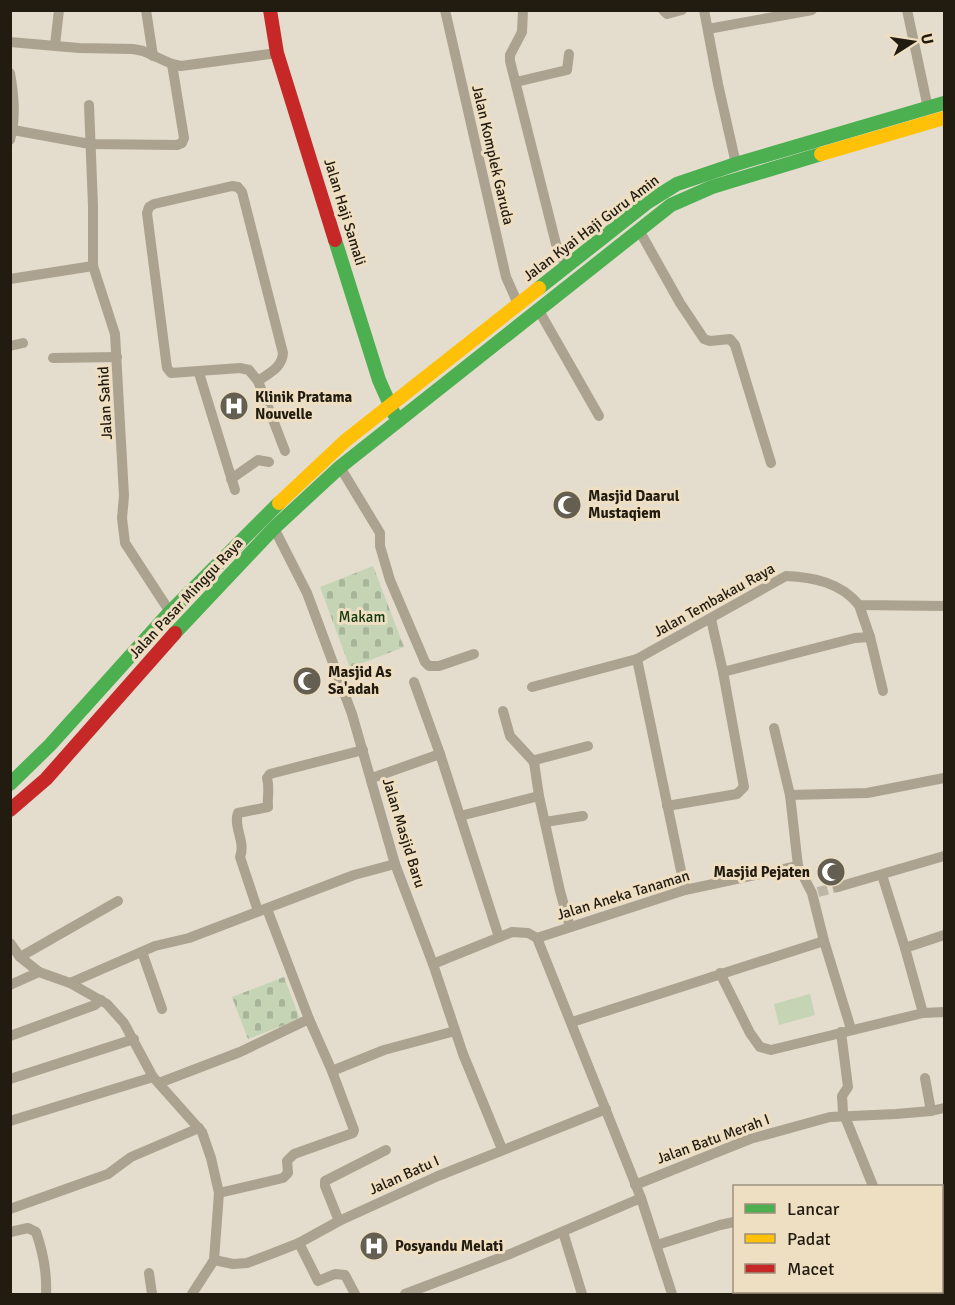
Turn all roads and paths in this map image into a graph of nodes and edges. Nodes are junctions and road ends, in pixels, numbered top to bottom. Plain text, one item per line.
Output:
1 (59, 10) edge
2 (146, 10) edge
3 (270, 10) edge
4 (445, 10) edge
5 (523, 10) edge
6 (663, 10) edge
7 (682, 10) edge
8 (705, 10) edge
9 (812, 10) edge
10 (907, 10) edge
11 (708, 29) junction
12 (10, 42) edge
13 (55, 45) junction
14 (277, 53) junction
15 (569, 54) dead end
16 (153, 57) junction
17 (172, 64) junction
18 (10, 73) edge
19 (516, 82) junction
20 (927, 103) junction
21 (945, 103) edge
22 (89, 105) dead end
23 (945, 118) edge
24 (12, 135) edge
25 (90, 144) junction
26 (735, 157) junction
27 (639, 230) junction
28 (565, 264) junction
29 (93, 266) junction
30 (10, 279) edge
31 (516, 300) junction
32 (538, 309) junction
33 (23, 343) dead end
34 (10, 346) edge
35 (117, 357) junction
36 (53, 358) dead end
37 (199, 372) junction
38 (258, 381) junction
39 (388, 401) junction
40 (599, 416) dead end
41 (397, 420) junction
42 (285, 451) dead end
43 (269, 462) dead end
44 (771, 463) dead end
45 (340, 467) junction
46 (274, 528) junction
47 (859, 605) junction
48 (945, 606) edge
49 (167, 607) junction
50 (711, 619) junction
51 (870, 637) junction
52 (474, 654) dead end
53 (637, 659) junction
54 (723, 672) junction
55 (414, 682) dead end
56 (532, 687) dead end
57 (883, 691) dead end
58 (503, 711) dead end
59 (774, 728) dead end
60 (588, 746) dead end
61 (363, 750) junction
62 (440, 754) junction
63 (534, 762) junction
64 (372, 778) junction
65 (945, 778) edge
66 (10, 784) edge
67 (790, 795) junction
68 (539, 796) junction
69 (667, 806) junction
70 (10, 810) edge
71 (460, 816) junction
72 (583, 816) dead end
73 (545, 822) junction
74 (945, 856) edge
75 (395, 864) junction
76 (798, 866) junction
77 (882, 875) junction
78 (838, 887) tunnel mouth
79 (685, 891) junction
80 (118, 901) dead end
81 (263, 910) junction
82 (570, 927) junction
83 (945, 935) edge
84 (499, 937) junction
85 (537, 938) junction
86 (824, 941) junction
87 (10, 943) edge
88 (905, 948) junction
89 (142, 952) junction
90 (20, 957) junction
91 (433, 964) junction
92 (39, 972) junction
93 (720, 973) junction
94 (70, 983) junction
95 (10, 985) edge
96 (102, 1000) junction
97 (162, 1009) dead end
98 (945, 1012) edge
99 (923, 1013) junction
100 (309, 1019) junction
101 (572, 1022) junction
102 (455, 1031) junction
103 (846, 1031) junction
104 (10, 1036) edge
105 (134, 1039) junction
106 (332, 1071) junction
107 (925, 1078) dead end
108 (10, 1079) edge
109 (156, 1080) junction
110 (945, 1108) edge
111 (606, 1109) junction
112 (931, 1111) junction
113 (844, 1116) junction
114 (10, 1121) edge
115 (198, 1128) junction
116 (502, 1149) junction
117 (386, 1150) dead end
118 (635, 1185) junction
119 (873, 1185) edge
120 (219, 1193) junction
121 (641, 1198) junction
122 (10, 1209) edge
123 (339, 1221) junction
124 (733, 1222) edge
125 (10, 1232) edge
126 (563, 1232) junction
127 (299, 1243) junction
128 (657, 1245) junction
129 (214, 1260) junction
130 (149, 1273) dead end
131 (46, 1294) edge
132 (152, 1294) edge
133 (192, 1294) edge
134 (355, 1294) edge
135 (406, 1294) edge
136 (582, 1294) edge
137 (672, 1294) edge

1 - 13 street
2 - 16 street
3 - 14 main road, Jalan Haji Samali
4 - 31 street, Jalan Komplek Garuda
5 - 19 street
6 - 7 street
8 - 11 street
9 - 11 street
10 - 20 street
11 - 26 street
12 - 13 street
13 - 16 street
14 - 17 street
14 - 39 main road, Jalan Haji Samali
15 - 19 street
16 - 17 street
17 - 25 street
18 - 24 street
19 - 28 street
20 - 21 main road, Jalan Kyai Haji Guru Amin
20 - 26 main road, Jalan Kyai Haji Guru Amin
22 - 25 street, Jalan Sahid
23 - 27 main road, Jalan Kyai Haji Guru Amin
24 - 25 street
25 - 29 street, Jalan Sahid
26 - 28 main road, Jalan Kyai Haji Guru Amin
27 - 32 main road, Jalan Kyai Haji Guru Amin
27 - 44 street
28 - 31 main road, Jalan Kyai Haji Guru Amin
29 - 30 street
29 - 35 street, Jalan Sahid
31 - 39 main road, Jalan Kyai Haji Guru Amin
32 - 40 street
32 - 41 main road, Jalan Kyai Haji Guru Amin
33 - 34 street
35 - 36 street
35 - 49 street, Jalan Sahid
37 - 38 street
37 - 38 street
37 - 43 street
38 - 42 street
39 - 41 main road, Jalan Haji Samali
39 - 49 main road, Jalan Pasar Minggu Raya
41 - 45 main road, Jalan Pasar Minggu Raya
45 - 46 main road, Jalan Pasar Minggu Raya
45 - 52 street
46 - 61 street, Jalan Masjid Baru
46 - 70 main road, Jalan Pasar Minggu Raya
47 - 48 street
47 - 50 street, Jalan Tembakau Raya
47 - 51 street
49 - 66 main road, Jalan Pasar Minggu Raya
50 - 53 street, Jalan Tembakau Raya
50 - 54 street
51 - 54 street
51 - 57 street
53 - 56 street, Jalan Tembakau Raya
53 - 69 street
54 - 69 street
55 - 62 street
58 - 63 street
59 - 67 street
60 - 63 street
61 - 64 street, Jalan Masjid Baru
61 - 81 street
62 - 64 street
62 - 71 street
63 - 68 street
64 - 75 street, Jalan Masjid Baru
65 - 67 street
67 - 76 street
68 - 71 street
68 - 73 street
69 - 79 street
71 - 84 street
72 - 73 street
73 - 82 street
74 - 77 street
75 - 81 street
75 - 91 street, Jalan Masjid Baru
76 - 79 street, Jalan Aneka Tanaman
76 - 86 street
77 - 78 street
77 - 88 street
79 - 82 street, Jalan Aneka Tanaman
80 - 90 street
81 - 89 street
81 - 100 street
82 - 85 street, Jalan Aneka Tanaman
83 - 88 street
84 - 85 street, Jalan Aneka Tanaman
84 - 91 street, Jalan Aneka Tanaman
85 - 101 street
86 - 93 street
86 - 103 street
87 - 90 street
88 - 99 street
89 - 94 street
89 - 97 street
90 - 92 street
91 - 102 street, Jalan Masjid Baru
92 - 94 street
92 - 95 street
93 - 101 street
93 - 103 street
94 - 96 street
96 - 104 street
96 - 105 street
98 - 99 street
99 - 103 street
100 - 106 street
100 - 109 street
101 - 111 street
102 - 106 street
102 - 116 street, Jalan Masjid Baru
103 - 113 street
105 - 108 street
105 - 109 street
106 - 120 street
107 - 112 street
109 - 114 street
109 - 115 street
110 - 112 street, Jalan Batu Merah I
111 - 116 street, Jalan Batu I
111 - 118 street
112 - 113 street, Jalan Batu Merah I
113 - 118 street, Jalan Batu Merah I
113 - 119 street
115 - 120 street
115 - 122 street
116 - 123 street, Jalan Batu I
117 - 123 street
118 - 121 street
120 - 129 street
121 - 126 street
121 - 128 street
123 - 127 street, Jalan Batu I
124 - 128 street
125 - 131 street
126 - 135 street
126 - 136 street
127 - 129 street, Jalan Batu I
127 - 134 street
128 - 137 street
129 - 133 street
130 - 132 street

